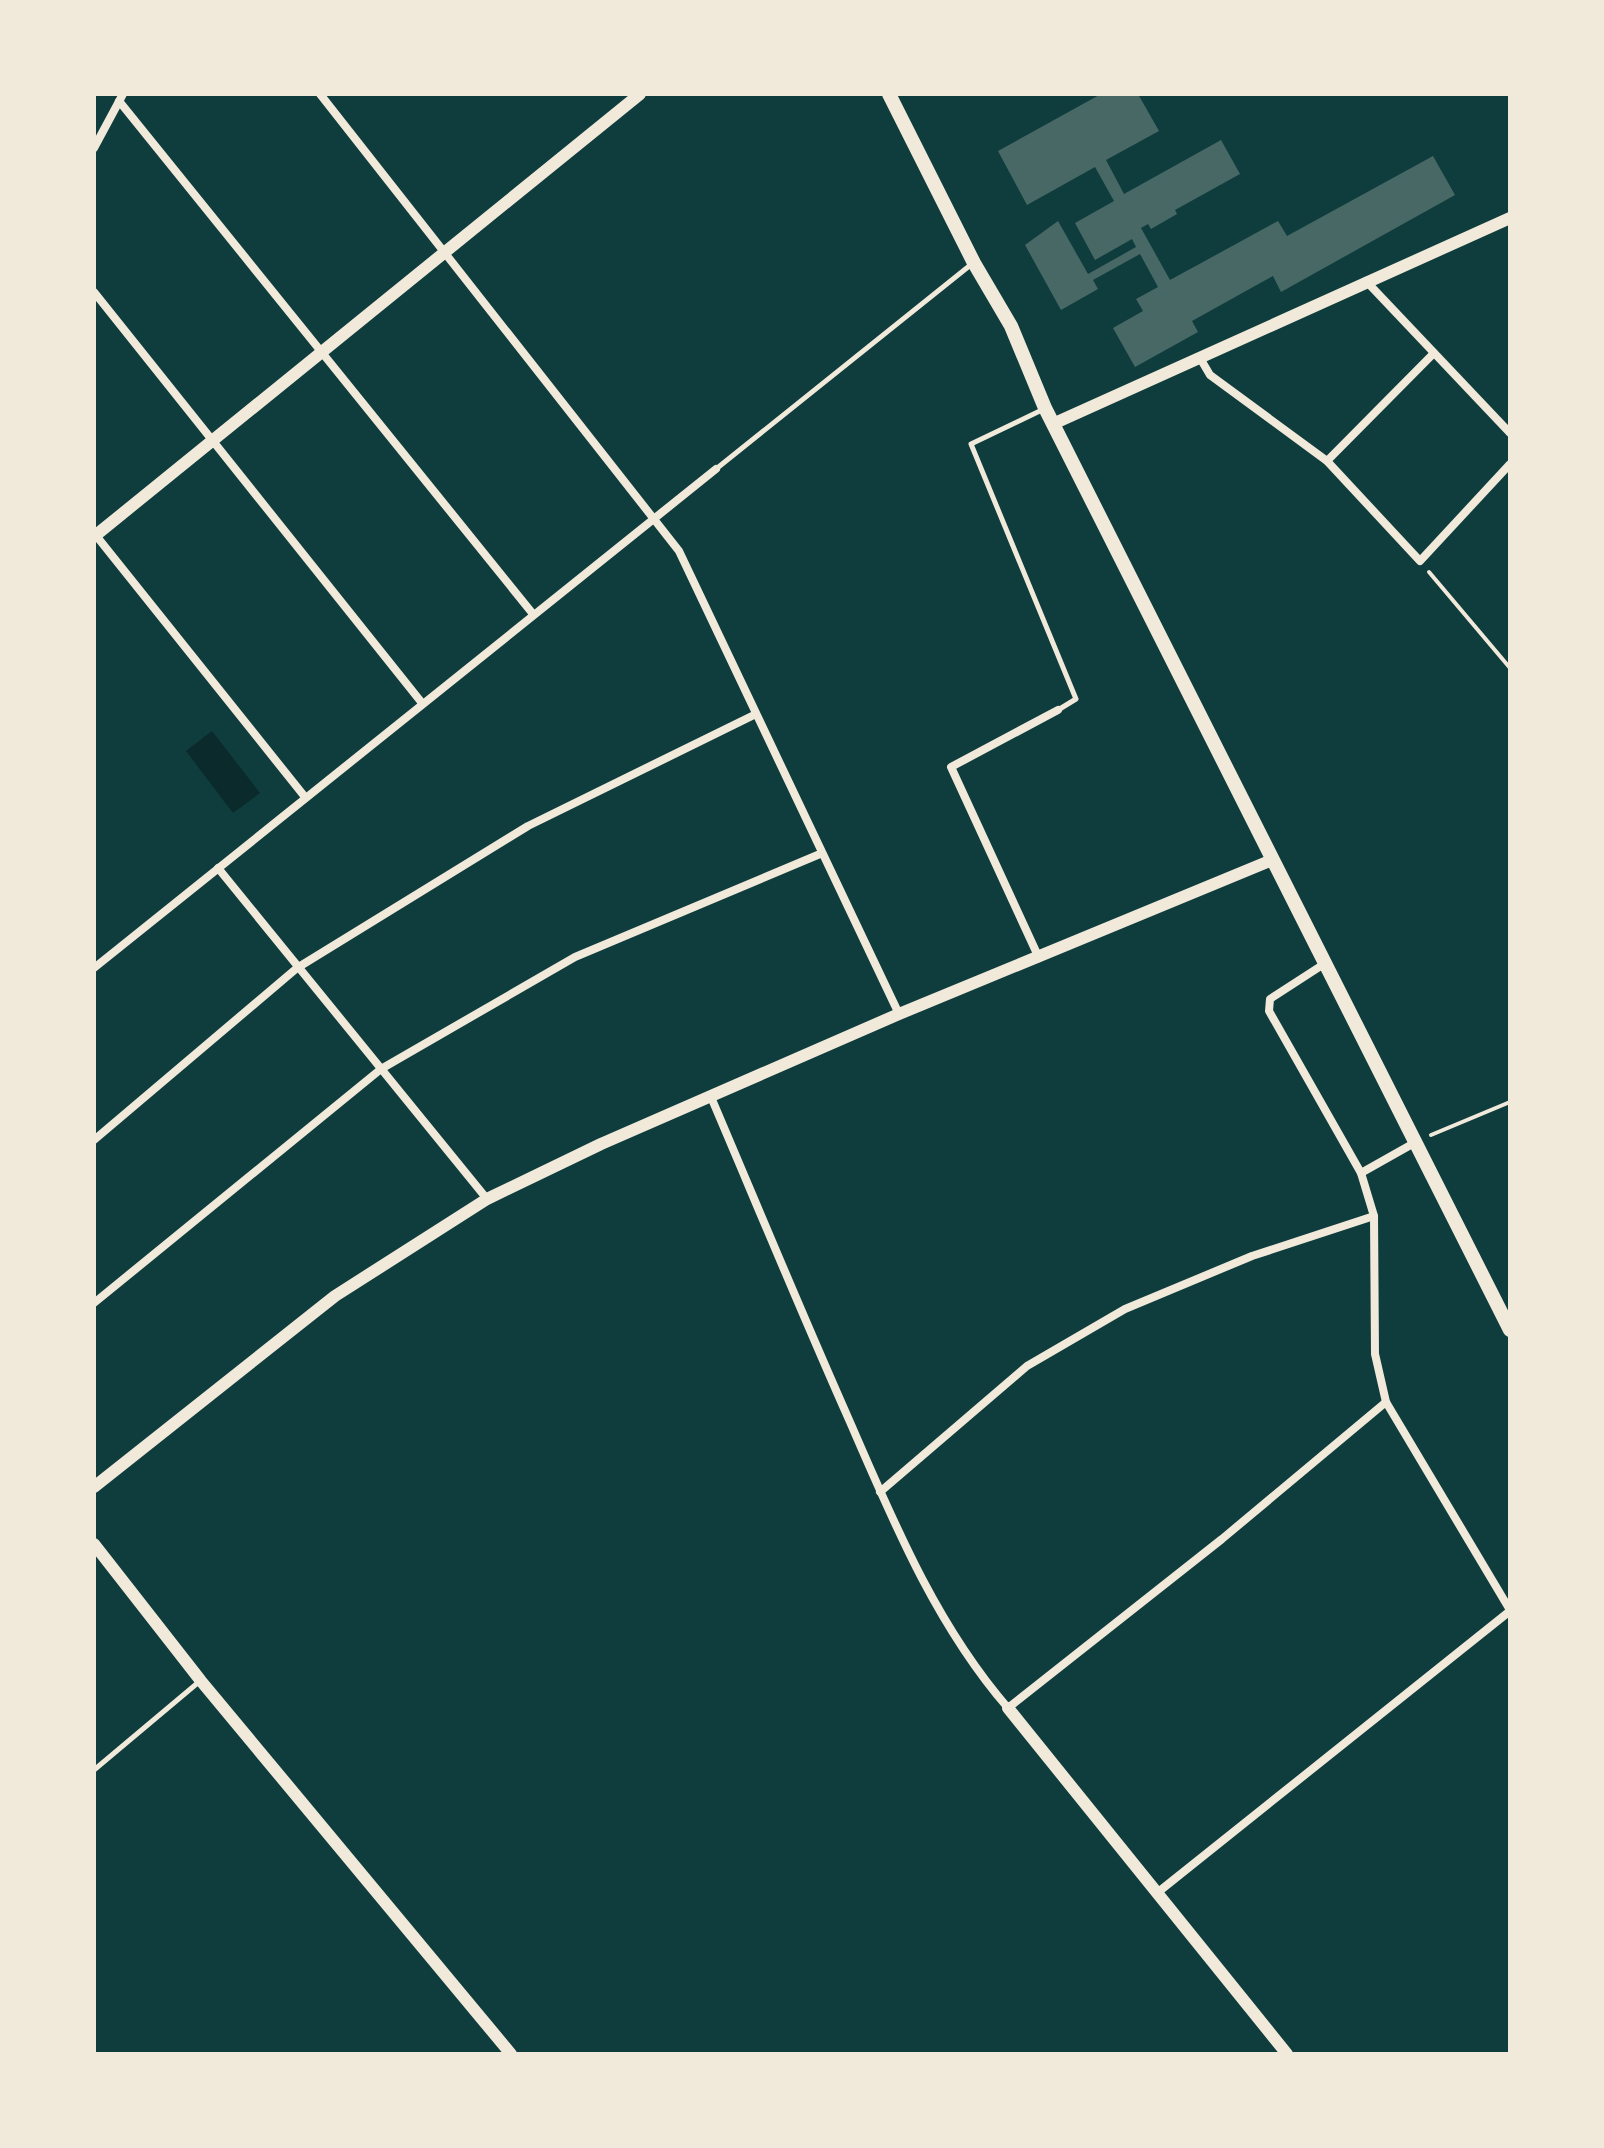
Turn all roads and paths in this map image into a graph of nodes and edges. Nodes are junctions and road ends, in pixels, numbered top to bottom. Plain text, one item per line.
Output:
1 (320, 94) edge
2 (640, 94) edge
3 (889, 94) edge
4 (121, 97) edge
5 (94, 148) edge
6 (1510, 218) edge
7 (442, 254) junction
8 (974, 263) junction
9 (1366, 281) junction
10 (94, 292) edge
11 (1434, 353) junction
12 (320, 354) junction
13 (1200, 358) junction
14 (1045, 408) junction
15 (1055, 423) junction
16 (1510, 433) edge
17 (211, 443) junction
18 (1327, 461) junction
19 (1510, 464) edge
20 (716, 469) joint
21 (653, 520) junction
22 (95, 534) edge
23 (1420, 561) junction
24 (533, 614) junction
25 (1510, 668) edge
26 (422, 703) junction
27 (1058, 710) joint
28 (754, 715) junction
29 (305, 797) junction
30 (820, 854) junction
31 (1272, 860) junction
32 (218, 868) junction
33 (1039, 958) junction
34 (1324, 964) junction
35 (94, 968) edge
36 (297, 968) junction
37 (899, 1014) junction
38 (381, 1069) junction
39 (711, 1097) junction
40 (1510, 1102) edge
41 (94, 1140) edge
42 (1416, 1142) junction
43 (1361, 1173) junction
44 (487, 1199) junction
45 (1374, 1216) junction
46 (94, 1303) edge
47 (1510, 1330) edge
48 (1386, 1402) junction
49 (94, 1487) edge
50 (880, 1492) junction
51 (94, 1544) edge
52 (1510, 1610) edge
53 (201, 1681) junction
54 (1008, 1708) junction
55 (94, 1770) edge
56 (1157, 1893) junction
57 (511, 2054) edge
58 (1287, 2054) edge

1 - 7 street
2 - 7 street
3 - 8 main road
4 - 5 street
4 - 12 street
6 - 9 street
7 - 12 street
7 - 21 street
8 - 14 main road
8 - 20 lane
9 - 11 street
9 - 13 street
10 - 17 street
11 - 16 street
11 - 18 street
12 - 17 street
12 - 24 street
13 - 15 street
13 - 18 street
14 - 15 main road
14 - 27 lane
15 - 31 main road
17 - 22 street
17 - 26 street
18 - 23 street
19 - 23 street
20 - 21 street
21 - 24 street
21 - 28 street
22 - 29 street
23 - 25 path
24 - 26 street
26 - 29 street
27 - 33 street
28 - 30 street
28 - 36 street
29 - 32 street
30 - 37 street
30 - 38 street
31 - 33 street
31 - 34 main road
32 - 35 street
32 - 36 street
33 - 37 street
34 - 42 main road
34 - 43 street
36 - 38 street
36 - 41 street
37 - 39 street
38 - 44 street
38 - 46 street
39 - 44 street
39 - 50 street
40 - 42 path
42 - 43 street
42 - 47 main road
43 - 45 street
44 - 49 street
45 - 48 street
45 - 50 street
48 - 52 street
48 - 54 street
50 - 54 street
51 - 53 street
52 - 56 street
53 - 55 lane
53 - 57 street
54 - 56 street
56 - 58 street

